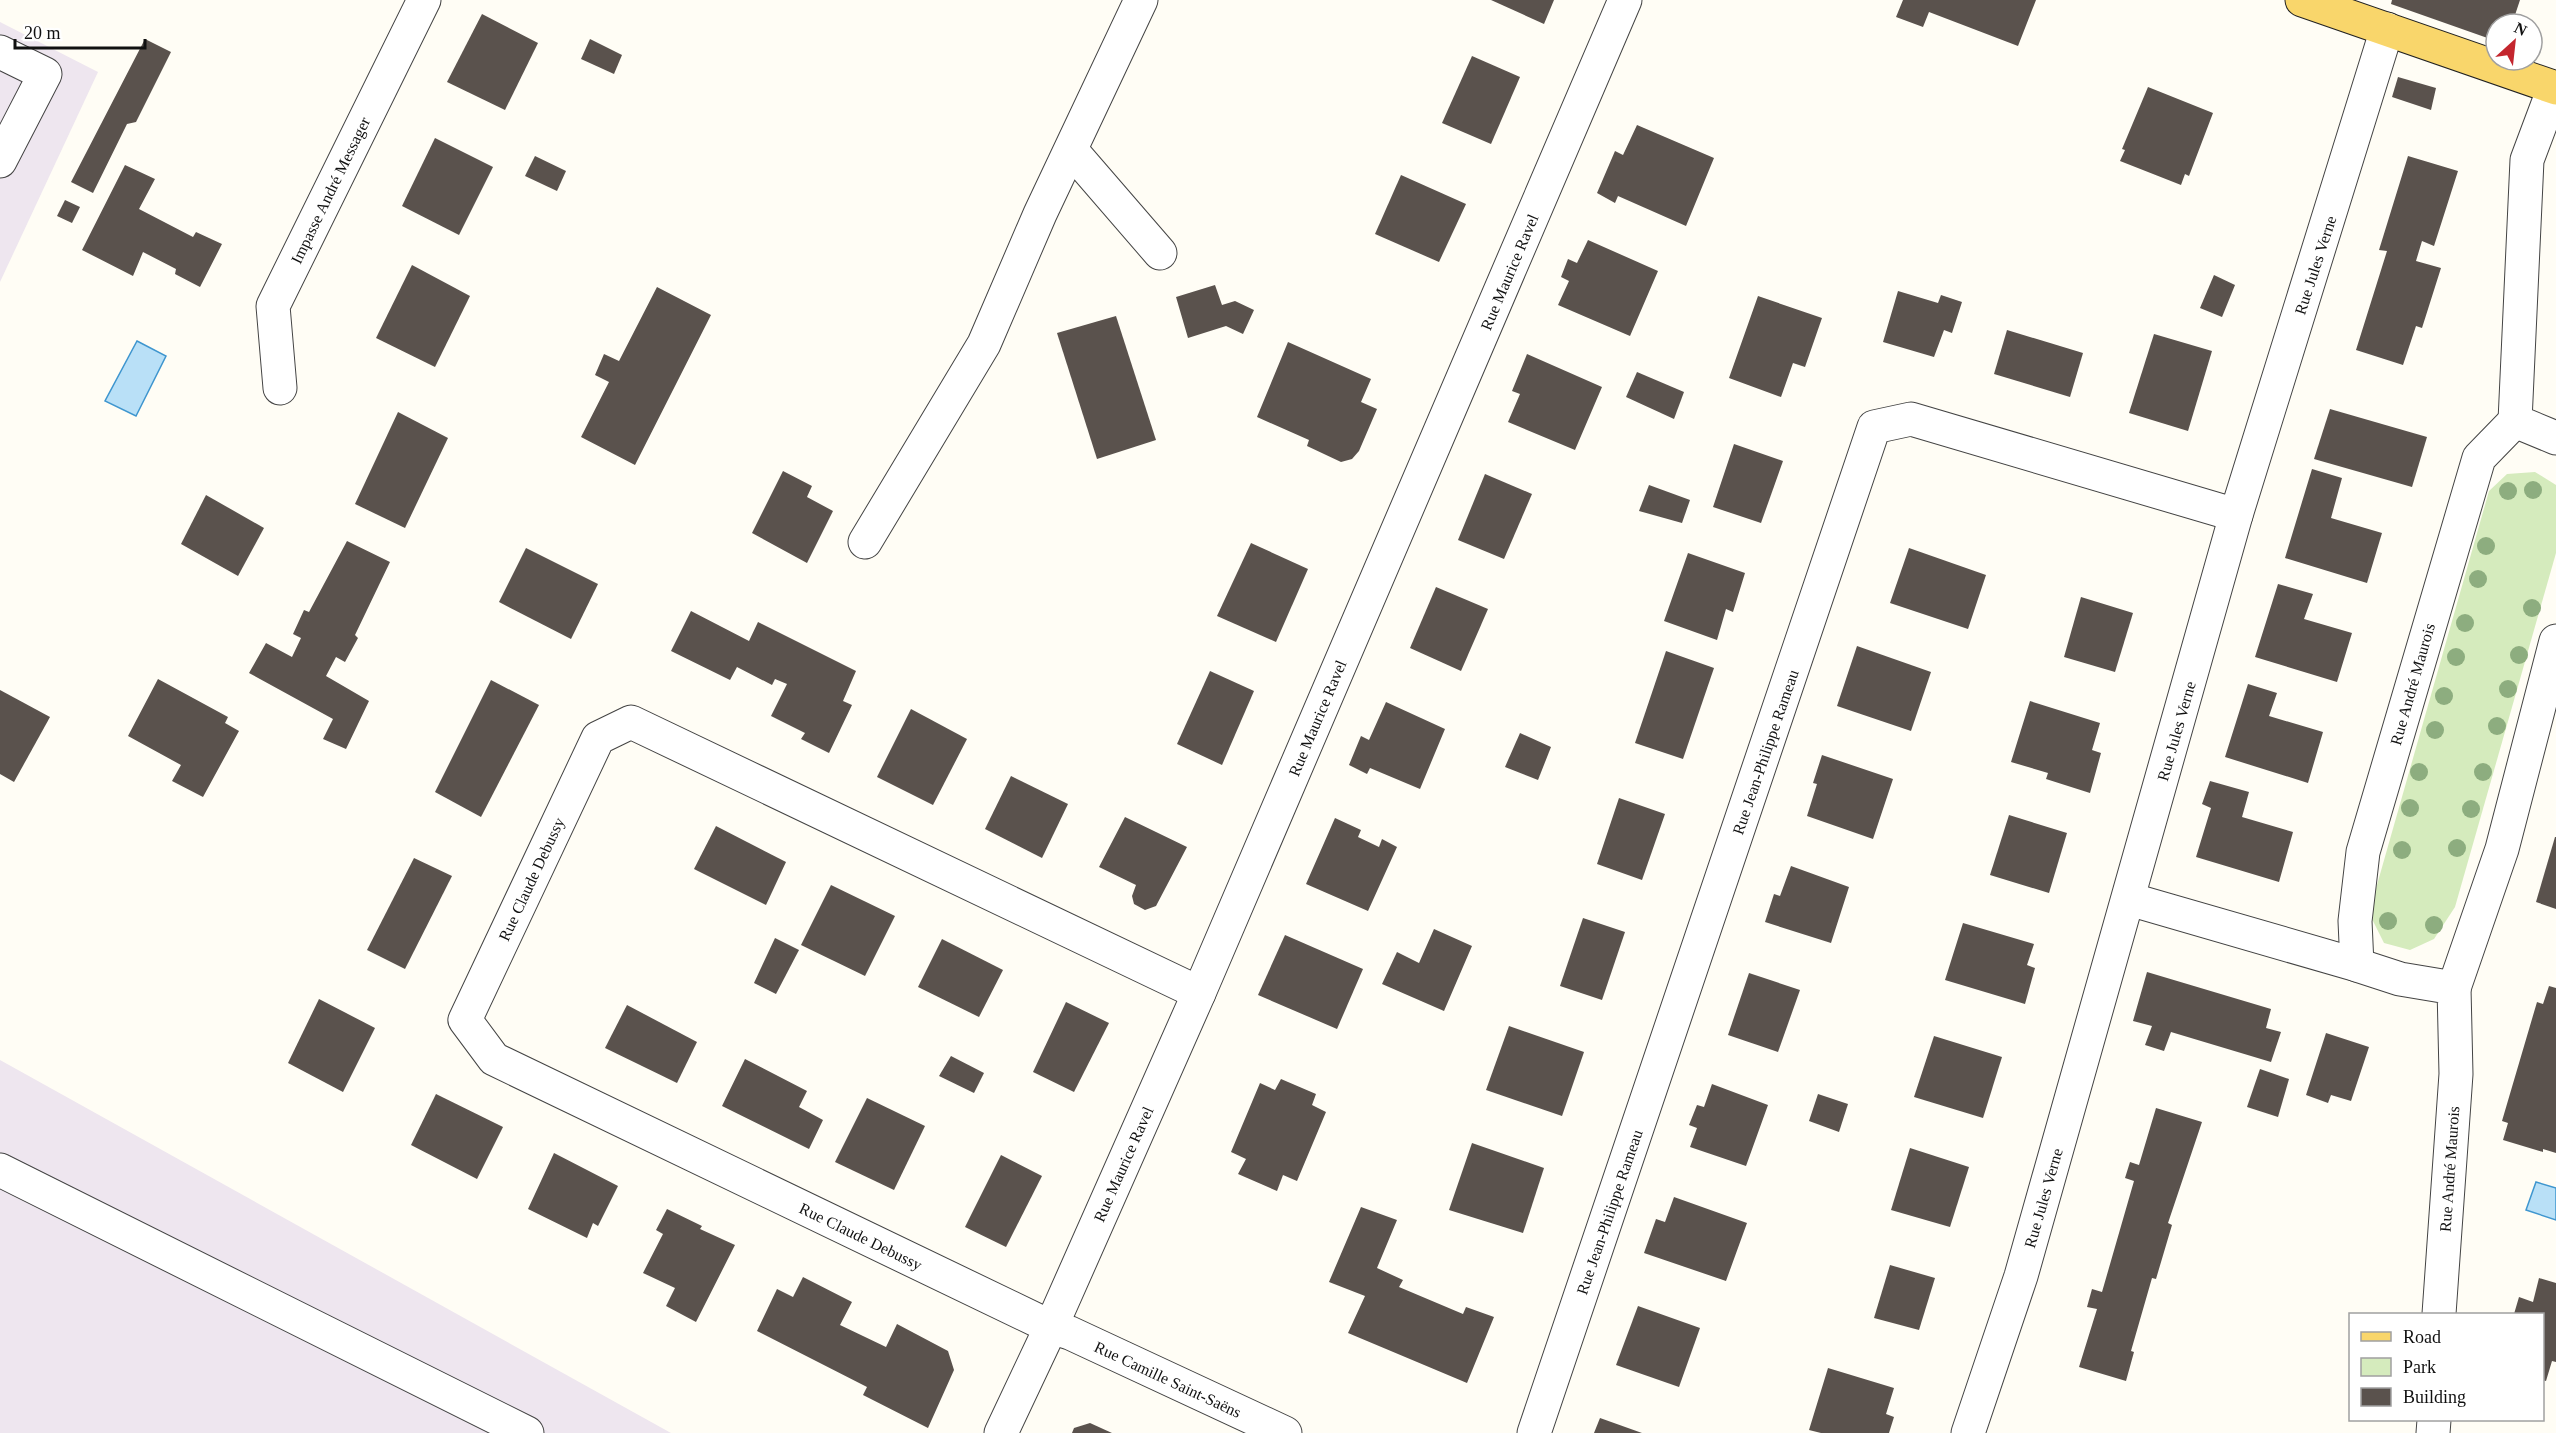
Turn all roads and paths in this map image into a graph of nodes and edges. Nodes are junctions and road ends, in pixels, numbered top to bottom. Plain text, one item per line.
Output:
1 (424, 0) edge
2 (1141, 0) edge
3 (1625, 0) edge
4 (2322, 3) edge
5 (2387, 29) junction
6 (0, 52) edge
7 (2555, 88) edge
8 (1071, 150) junction
9 (0, 161) edge
10 (1160, 253) dead end
11 (280, 388) dead end
12 (2516, 420) junction
13 (2556, 438) edge
14 (2236, 515) junction
15 (865, 542) dead end
16 (2556, 641) edge
17 (2129, 899) junction
18 (2357, 965) junction
19 (2454, 988) junction
20 (1199, 993) junction
21 (0, 1170) edge
22 (2439, 1313) edge
23 (1051, 1327) junction
24 (527, 1433) edge
25 (1001, 1433) edge
26 (1285, 1433) edge
27 (1534, 1433) edge
28 (1968, 1433) edge

1 - 11 street, Impasse André Messager
2 - 8 street
3 - 20 street, Rue Maurice Ravel
4 - 5 main road
5 - 7 main road
5 - 14 street, Rue Jules Verne
6 - 9 street
7 - 12 street
8 - 10 street
8 - 15 street
12 - 13 street
12 - 18 street, Rue André Maurois
14 - 17 street, Rue Jules Verne
14 - 27 street, Rue Jean-Philippe Rameau
16 - 19 street, Rue André Maurois
17 - 18 street
17 - 28 street, Rue Jules Verne
18 - 19 street
19 - 22 street, Rue André Maurois
20 - 23 street, Rue Maurice Ravel
20 - 23 street, Rue Claude Debussy
21 - 24 street
23 - 25 street, Rue Maurice Ravel
23 - 26 street, Rue Camille Saint-Saëns

